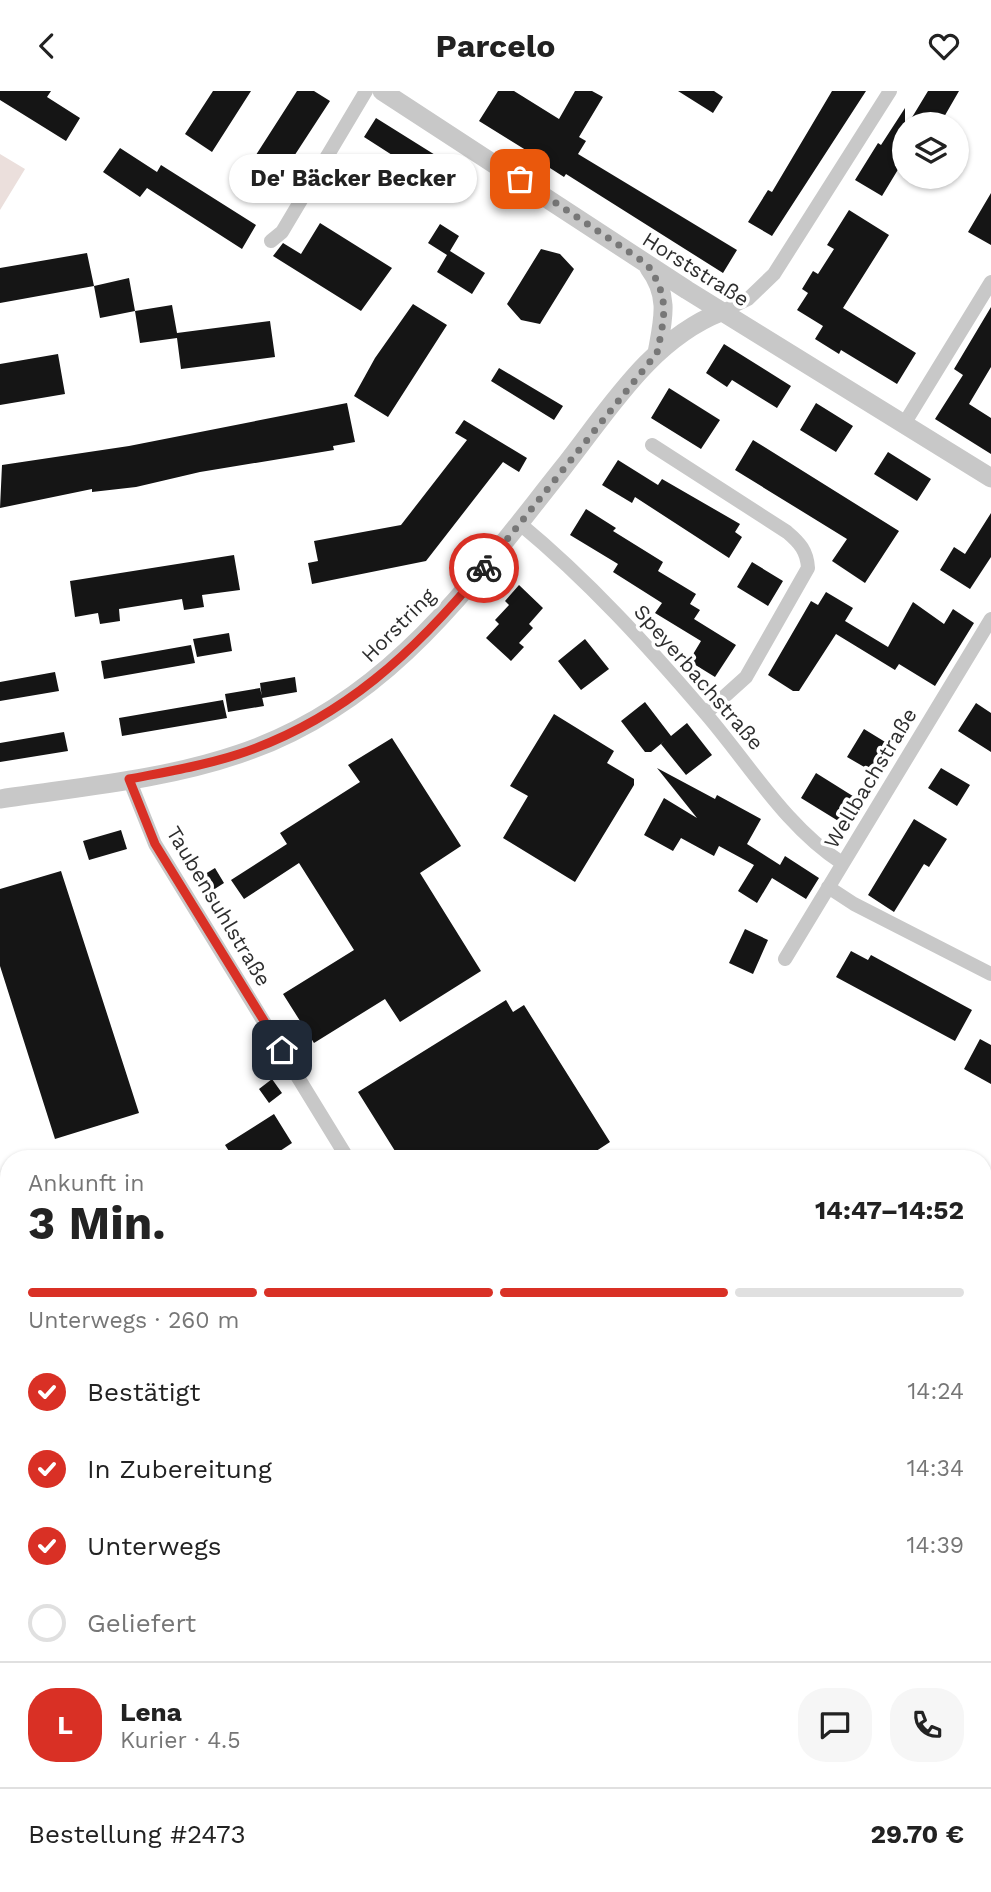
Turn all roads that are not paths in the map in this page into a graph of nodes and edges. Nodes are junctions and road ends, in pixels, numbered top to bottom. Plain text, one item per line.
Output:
1 (366, 91) edge
2 (382, 91) edge
3 (890, 91) edge
4 (271, 241) dead end
5 (647, 264) junction
6 (991, 282) edge
7 (721, 312) junction
8 (657, 353) junction
9 (905, 424) junction
10 (652, 445) dead end
11 (991, 478) edge
12 (519, 523) junction
13 (991, 619) edge
14 (706, 713) junction
15 (129, 779) junction
16 (0, 799) edge
17 (842, 863) junction
18 (828, 887) junction
19 (785, 959) dead end
20 (991, 974) edge
21 (342, 1150) edge

1 - 4 street
2 - 5 street, Horststraße
3 - 7 street
5 - 7 street, Horststraße
5 - 8 street
6 - 9 street
7 - 8 street, Horstring
7 - 9 street, Horststraße
8 - 12 street, Horstring
9 - 11 street, Horststraße
10 - 14 street
12 - 14 street, Speyerbachstraße
12 - 15 street, Horstring
13 - 17 street, Wellbachstraße
14 - 17 street, Speyerbachstraße
15 - 16 street, Horstring
15 - 21 street, Taubensuhlstraße
17 - 18 street, Wellbachstraße
18 - 19 street, Wellbachstraße
18 - 20 street

